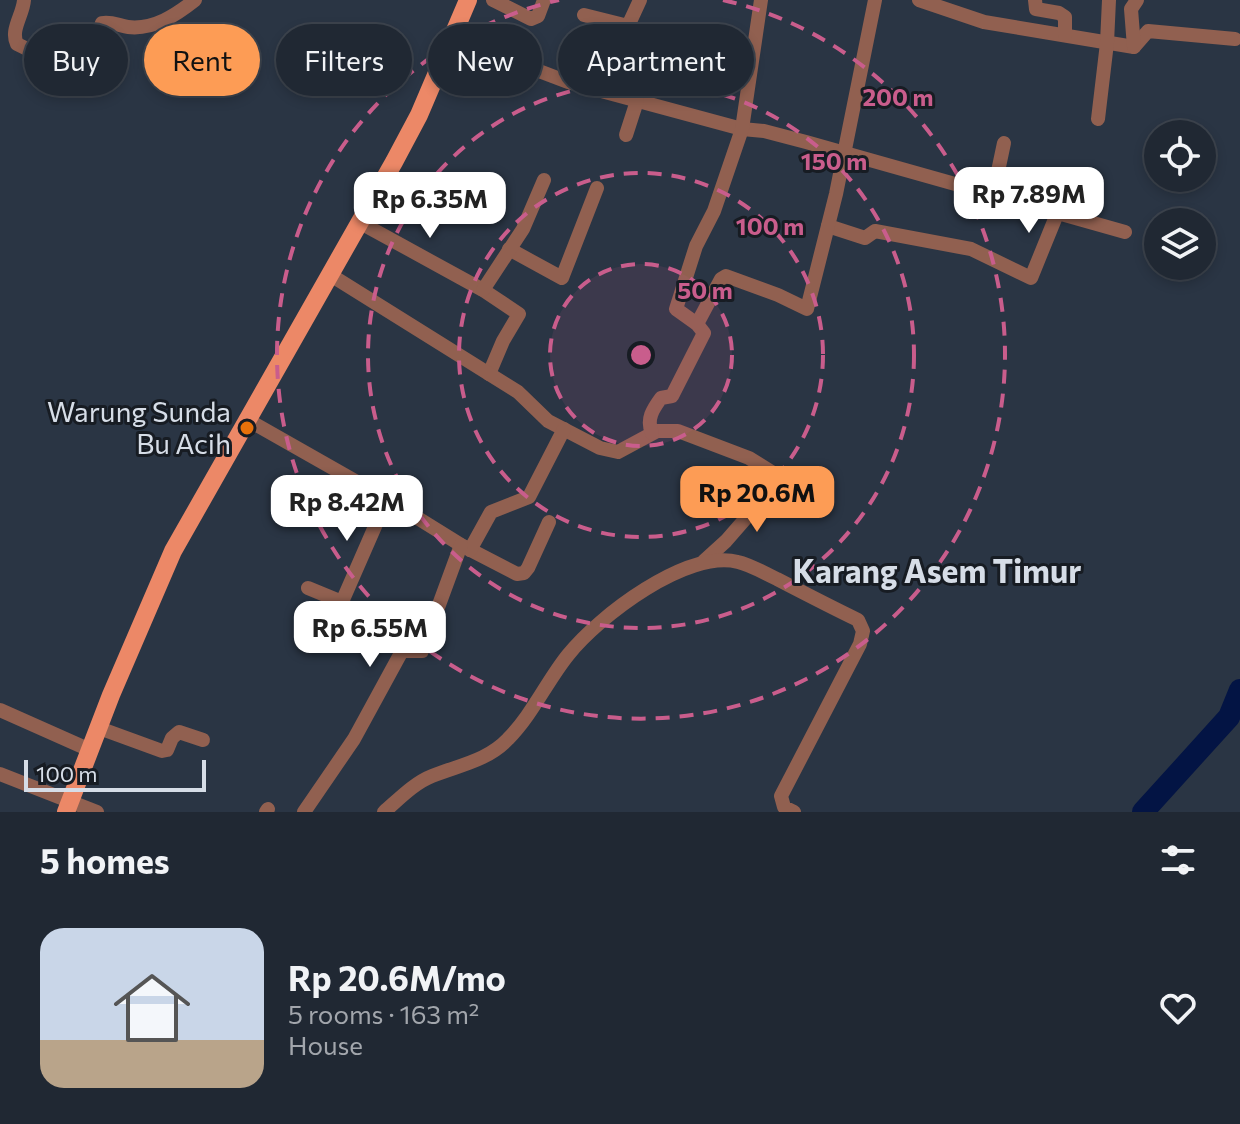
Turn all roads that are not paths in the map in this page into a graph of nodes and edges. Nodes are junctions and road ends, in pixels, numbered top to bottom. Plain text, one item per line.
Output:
1 (24, 0) edge
2 (195, 0) edge
3 (468, 0) edge
4 (493, 0) edge
5 (544, 0) edge
6 (640, 0) edge
7 (761, 0) edge
8 (875, 0) edge
9 (919, 0) edge
10 (1035, 0) edge
11 (1109, 0) edge
12 (1137, 0) edge
13 (584, 15) dead end
14 (458, 24) edge
15 (1065, 35) junction
16 (1235, 39) dead end
17 (1107, 43) junction
18 (1134, 47) junction
19 (542, 72) edge
20 (428, 94) edge
21 (637, 101) junction
22 (1098, 119) dead end
23 (742, 129) junction
24 (626, 135) dead end
25 (1004, 143) dead end
26 (844, 153) junction
27 (544, 180) dead end
28 (597, 188) dead end
29 (993, 195) junction
30 (1057, 214) junction
31 (359, 222) junction
32 (828, 226) junction
33 (1125, 232) dead end
34 (509, 249) junction
35 (329, 274) junction
36 (483, 290) junction
37 (697, 324) junction
38 (489, 374) junction
39 (246, 419) junction
40 (564, 429) junction
41 (652, 433) junction
42 (387, 499) junction
43 (549, 522) dead end
44 (466, 548) junction
45 (703, 561) junction
46 (308, 588) dead end
47 (0, 710) edge
48 (99, 728) junction
49 (203, 740) dead end
50 (90, 750) junction
51 (0, 774) edge
52 (68, 807) edge
53 (97, 812) edge
54 (304, 812) edge
55 (384, 812) edge
56 (794, 812) edge

1 - 2 street
3 - 14 main road
4 - 5 street
6 - 13 street
7 - 23 street
8 - 26 street
9 - 15 street
10 - 15 street
11 - 17 street
12 - 18 street
15 - 17 street
16 - 18 street
17 - 18 street
17 - 22 street
19 - 21 street
20 - 31 main road
21 - 23 street
21 - 24 street
23 - 26 street
23 - 37 street
25 - 29 street
26 - 29 street
26 - 32 street
27 - 34 street
28 - 34 street
29 - 30 street
30 - 32 street
30 - 33 street
31 - 35 main road
31 - 36 street
32 - 37 street
34 - 36 street
35 - 38 street
35 - 39 main road
36 - 38 street
37 - 41 street
38 - 40 street
39 - 42 street
39 - 48 main road
40 - 41 street
40 - 44 street
41 - 45 street
42 - 44 street
42 - 46 street
43 - 44 street
44 - 54 street
45 - 55 street
45 - 56 street
47 - 50 street
48 - 49 street
48 - 50 main road
50 - 52 main road
51 - 52 street
52 - 53 street

